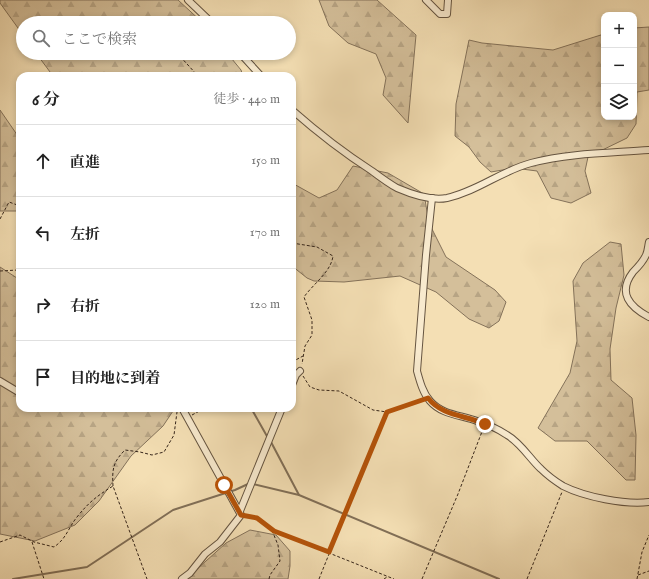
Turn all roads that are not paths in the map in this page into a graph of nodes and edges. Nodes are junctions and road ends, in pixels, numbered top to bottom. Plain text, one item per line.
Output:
1 (188, 0) edge
2 (426, 0) edge
3 (448, 0) edge
4 (204, 16) edge
5 (246, 60) edge
6 (257, 72) edge
7 (296, 113) edge
8 (649, 150) edge
9 (432, 198) junction
10 (649, 242) edge
11 (649, 317) edge
12 (300, 371) road end
13 (296, 375) edge
14 (0, 382) edge
15 (16, 391) edge
16 (184, 412) edge
17 (280, 412) edge
18 (649, 502) edge
19 (240, 513) junction
20 (182, 579) edge

1 - 4 street
2 - 3 street
5 - 6 street
7 - 9 street
8 - 9 street
9 - 18 street
10 - 11 street
12 - 13 street
14 - 15 street
16 - 19 street
17 - 19 street
19 - 20 street

